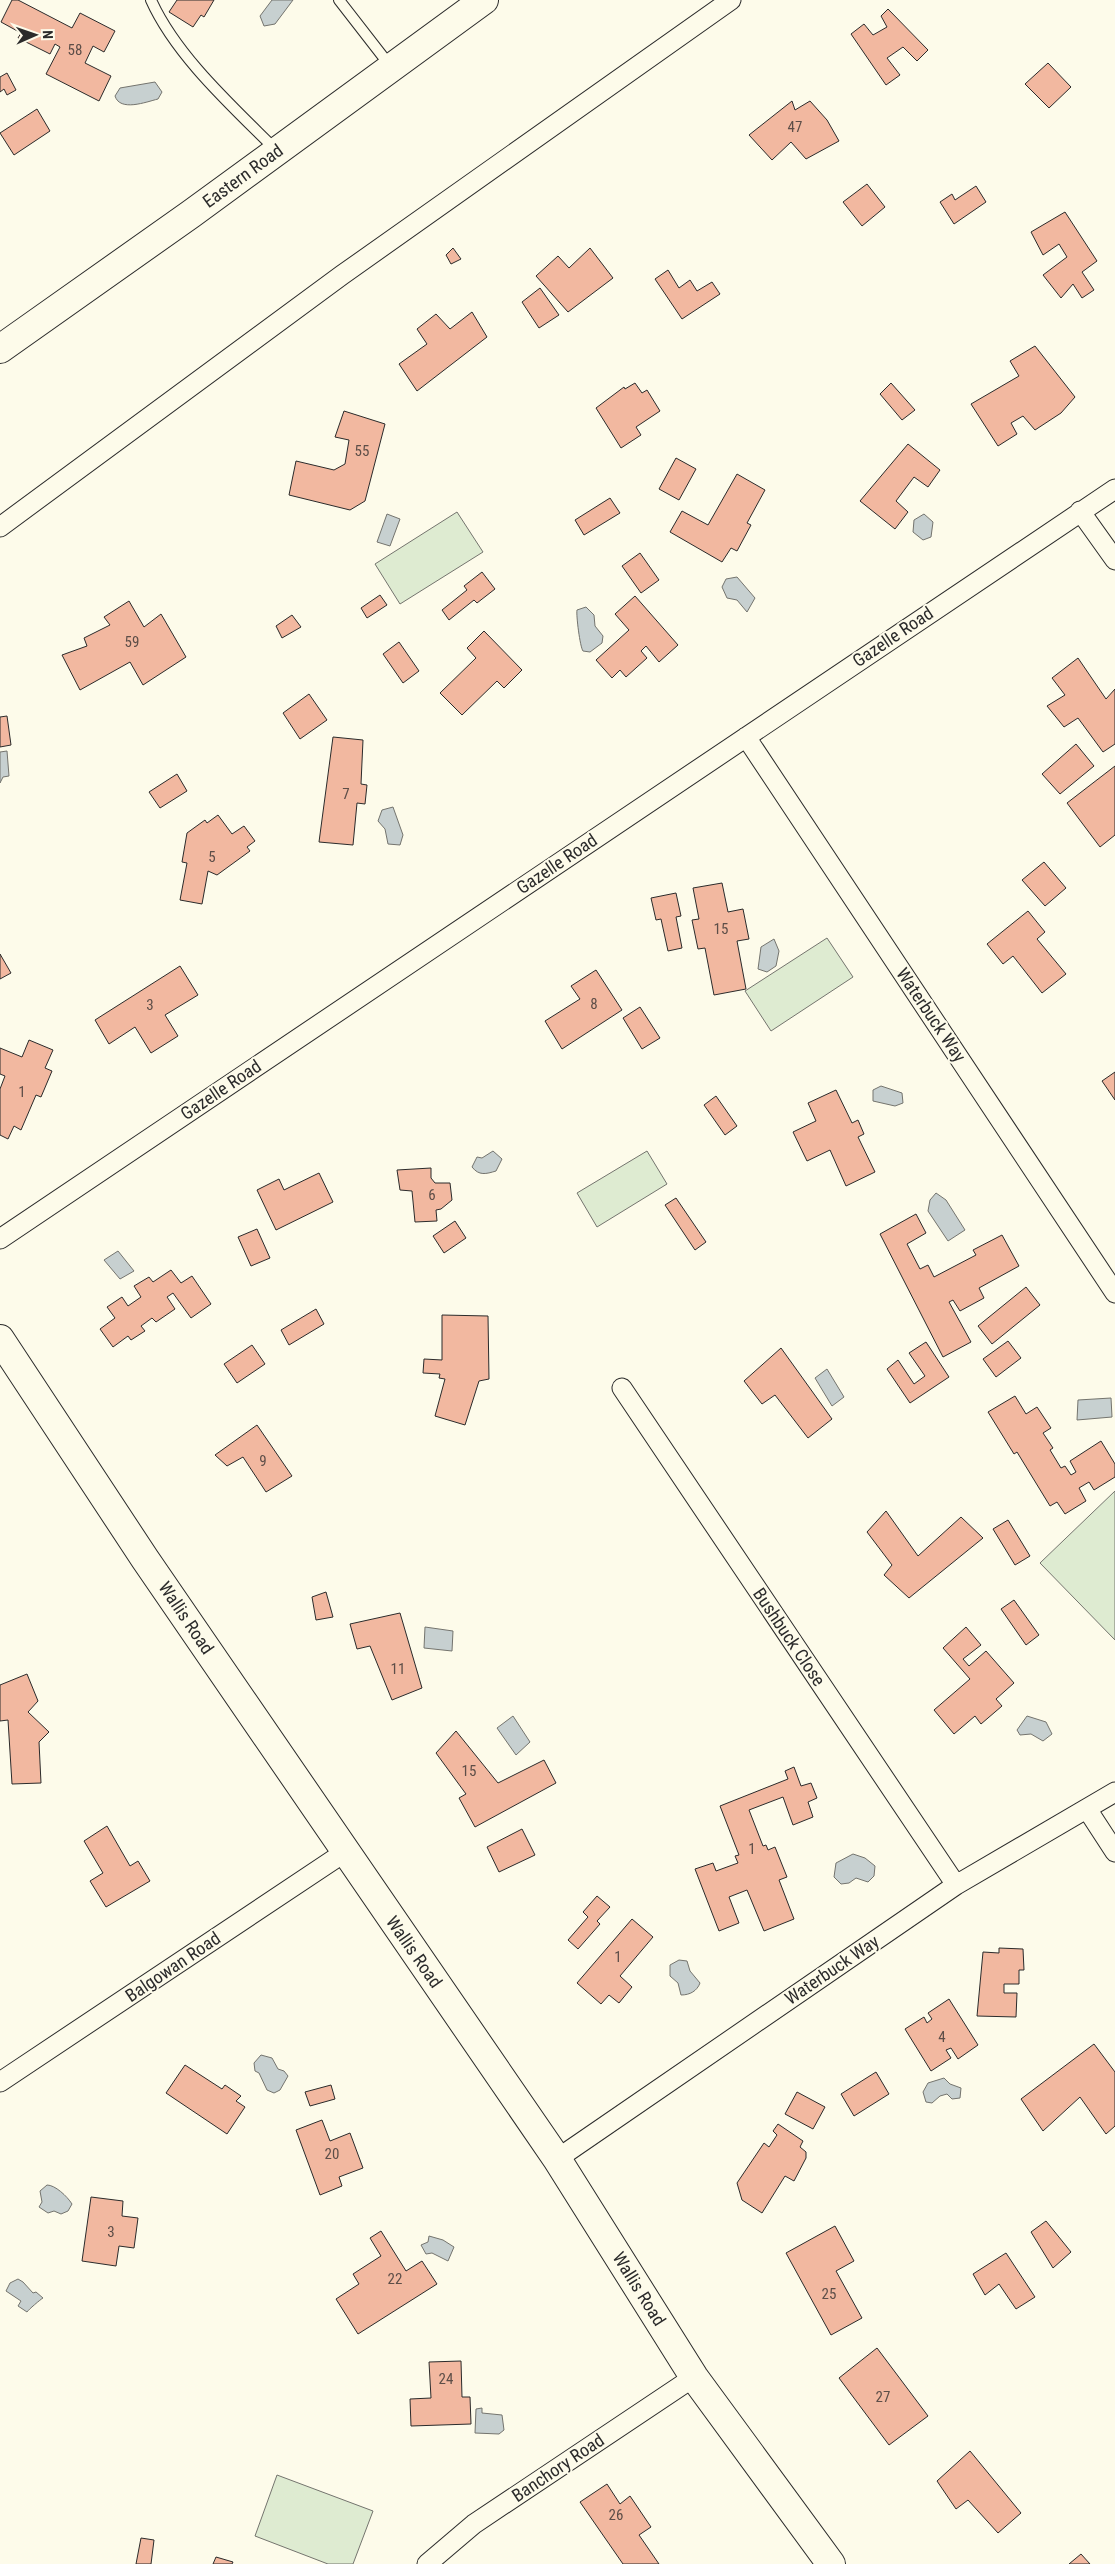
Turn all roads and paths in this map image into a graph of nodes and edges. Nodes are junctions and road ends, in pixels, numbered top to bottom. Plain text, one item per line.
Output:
1 (151, 0) edge
2 (339, 0) edge
3 (484, 0) edge
4 (731, 0) edge
5 (392, 67) junction
6 (277, 151) junction
7 (0, 348) edge
8 (1115, 489) edge
9 (1080, 511) junction
10 (0, 528) edge
11 (1115, 560) edge
12 (746, 737) junction
13 (0, 1239) edge
14 (1115, 1293) edge
15 (0, 1339) edge
16 (622, 1388) dead end
17 (1115, 1792) edge
18 (1087, 1809) junction
19 (345, 1852) junction
20 (1115, 1852) edge
21 (956, 1885) junction
22 (0, 2082) edge
23 (556, 2159) junction
24 (694, 2377) junction
25 (427, 2564) edge
26 (831, 2564) edge

1 - 6 lane
2 - 5 lane
3 - 5 street, Eastern Road
4 - 10 street
5 - 6 street, Eastern Road
6 - 7 street, Eastern Road
8 - 9 street, Gazelle Road
9 - 11 street
9 - 12 street, Gazelle Road
12 - 13 street, Gazelle Road
12 - 14 street, Waterbuck Way
15 - 19 street, Wallis Road
16 - 21 street, Bushbuck Close
17 - 18 street, Waterbuck Way
18 - 20 street
18 - 21 street, Waterbuck Way
19 - 22 street, Balgowan Road
19 - 23 street, Wallis Road
21 - 23 street, Waterbuck Way
23 - 24 street, Wallis Road
24 - 25 street, Banchory Road
24 - 26 street, Wallis Road

